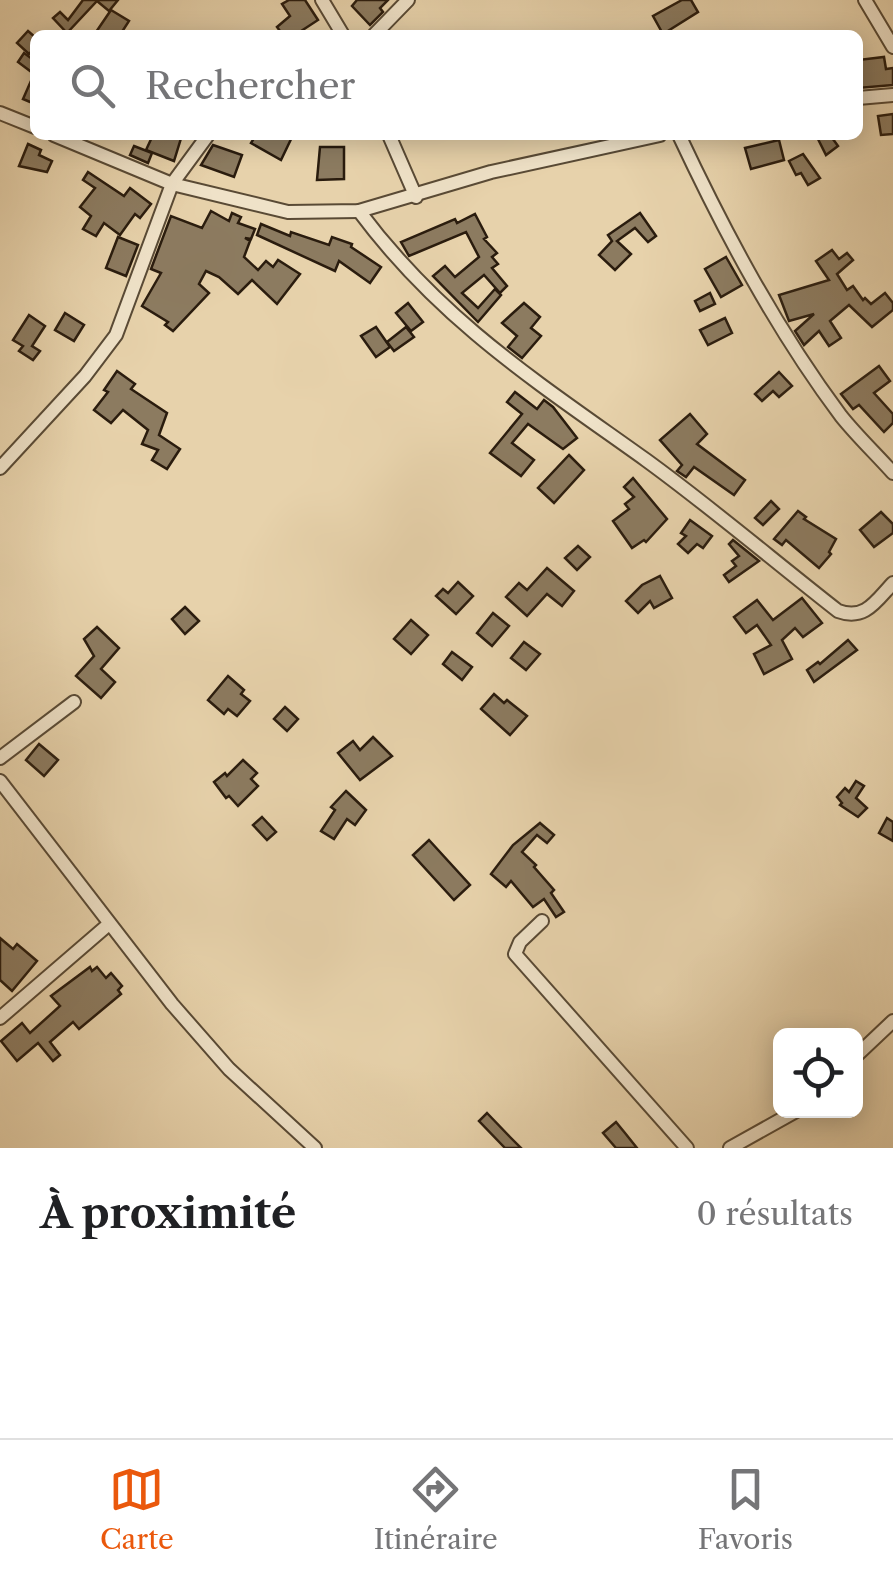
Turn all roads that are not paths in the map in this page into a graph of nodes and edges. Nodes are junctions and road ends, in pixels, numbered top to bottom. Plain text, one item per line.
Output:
1 (322, 0) edge
2 (408, 0) edge
3 (864, 0) edge
4 (340, 29) edge
5 (379, 30) edge
6 (893, 48) edge
7 (893, 95) edge
8 (863, 98) edge
9 (0, 113) edge
10 (30, 126) edge
11 (66, 140) edge
12 (204, 140) edge
13 (392, 140) edge
14 (637, 140) edge
15 (682, 140) edge
16 (172, 184) junction
17 (416, 197) junction
18 (360, 211) junction
19 (0, 468) edge
20 (893, 473) edge
21 (893, 583) edge
22 (74, 702) dead end
23 (0, 758) edge
24 (0, 781) edge
25 (542, 921) dead end
26 (109, 924) junction
27 (0, 1018) edge
28 (893, 1021) edge
29 (863, 1049) edge
30 (784, 1118) edge
31 (315, 1148) edge
32 (686, 1148) edge
33 (730, 1148) edge

1 - 4 street
2 - 5 street
3 - 6 street
7 - 8 street
9 - 10 street
11 - 16 street
12 - 16 street
13 - 17 street
14 - 17 street
15 - 20 street
16 - 18 street
16 - 19 street
17 - 18 street
18 - 21 street
22 - 23 street
24 - 26 street
25 - 32 street
26 - 27 street
26 - 31 street
28 - 29 street
30 - 33 street

